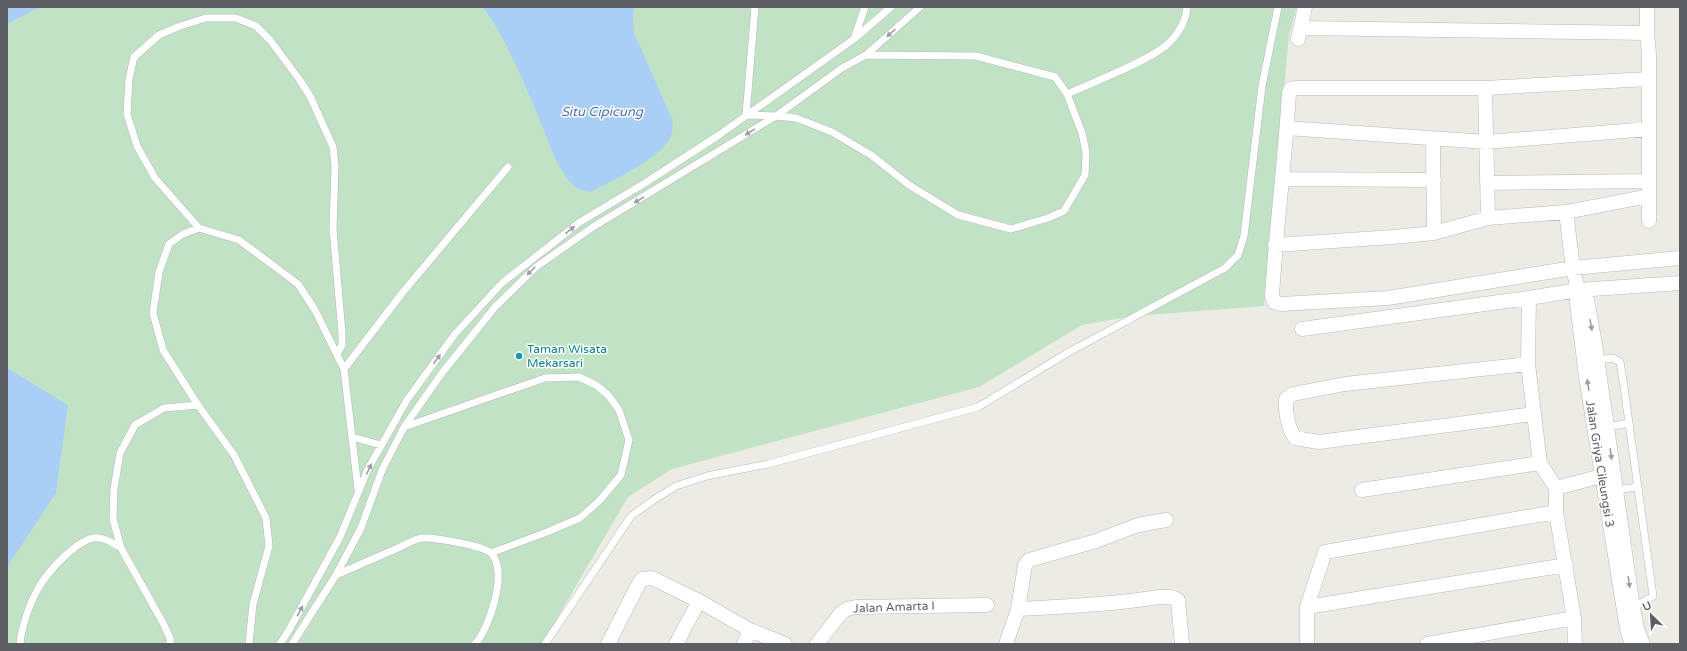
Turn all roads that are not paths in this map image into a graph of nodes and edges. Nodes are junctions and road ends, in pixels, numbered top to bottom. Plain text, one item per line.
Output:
1 (755, 7) edge
2 (865, 7) edge
3 (891, 7) edge
4 (920, 7) edge
5 (1187, 7) edge
6 (1278, 7) edge
7 (1305, 7) edge
8 (1647, 7) edge
9 (1647, 33) junction
10 (854, 39) junction
11 (866, 56) junction
12 (1649, 79) junction
13 (1485, 88) junction
14 (1067, 94) junction
15 (746, 116) junction
16 (776, 116) junction
17 (1287, 128) junction
18 (1649, 130) junction
19 (1433, 139) junction
20 (1486, 142) junction
21 (508, 167) dead end
22 (1283, 179) junction
23 (1434, 180) junction
24 (1649, 181) junction
25 (1486, 183) junction
26 (1649, 196) junction
27 (1566, 212) junction
28 (1488, 218) junction
29 (1649, 221) dead end
30 (200, 228) junction
31 (1434, 233) junction
32 (1275, 245) junction
33 (1680, 258) edge
34 (1576, 278) junction
35 (1680, 283) edge
36 (1529, 298) junction
37 (1302, 329) dead end
38 (337, 354) junction
39 (1597, 360) junction
40 (1528, 364) junction
41 (344, 369) junction
42 (198, 405) junction
43 (1534, 414) junction
44 (1629, 423) junction
45 (404, 427) junction
46 (1607, 427) junction
47 (352, 437) junction
48 (381, 445) junction
49 (1540, 463) junction
50 (1602, 476) junction
51 (1638, 487) junction
52 (1556, 488) junction
53 (1362, 490) dead end
54 (1610, 491) junction
55 (358, 494) junction
56 (1556, 512) junction
57 (1166, 520) dead end
58 (121, 548) junction
59 (491, 553) junction
60 (1566, 565) junction
61 (336, 575) junction
62 (699, 601) junction
63 (987, 605) dead end
64 (1307, 607) junction
65 (1628, 608) junction
66 (1018, 609) junction
67 (1574, 618) junction
68 (750, 630) junction
69 (20, 644) edge
70 (170, 644) edge
71 (249, 644) edge
72 (280, 644) edge
73 (292, 644) edge
74 (475, 644) edge
75 (545, 644) edge
76 (608, 644) edge
77 (676, 644) edge
78 (744, 644) edge
79 (785, 644) edge
80 (817, 644) edge
81 (1006, 644) edge
82 (1182, 644) edge
83 (1307, 644) edge
84 (1427, 644) edge
85 (1576, 644) edge
86 (1632, 644) edge
87 (1644, 644) edge

1 - 15 lane
2 - 10 lane
3 - 10 lane
4 -> 11 lane
5 - 14 lane
6 - 75 lane
7 - 9 street
8 - 9 street
9 - 12 street
10 - 15 lane
11 - 14 lane
11 - 16 lane
12 - 13 street
12 - 18 street
13 - 17 street
13 - 20 street
14 - 16 lane
15 - 16 lane
48 -> 15 lane
16 -> 45 lane
17 - 19 street
17 - 22 street
18 - 20 street
18 - 24 street
19 - 20 street
19 - 23 street
20 - 25 street
21 - 41 lane
22 - 23 street
22 - 32 street
23 - 31 street
24 - 25 street
24 - 26 street
25 - 28 street
26 - 27 street
26 - 29 street
27 - 28 street
27 - 34 street, Jalan Griya Cileungsi 3
28 - 31 street
30 - 38 lane
30 - 38 lane
30 - 42 lane
31 - 32 street
32 - 34 street
33 - 34 street
34 - 35 street
34 - 36 street
34 -> 39 street
50 -> 34 street, Jalan Griya Cileungsi 3
36 - 37 street
36 - 40 street
38 - 41 lane
39 - 44 lane
39 - 46 street
40 - 43 street
40 - 43 street
41 - 47 lane
42 - 58 lane
42 - 71 lane
43 - 49 street
44 - 46 lane
44 - 51 lane
45 - 59 lane
45 - 61 lane
46 -> 54 street
47 - 48 lane
47 - 55 lane
55 -> 48 lane
49 - 52 street
49 - 53 street
50 - 52 street
50 - 54 street, Jalan Griya Cileungsi 3
51 - 54 lane
51 - 65 lane
52 - 56 street
54 - 65 street, Jalan Griya Cileungsi 3
72 -> 55 lane
56 - 60 street
56 - 64 street
57 - 66 street
58 - 69 lane
58 - 70 lane
59 - 61 lane
59 - 74 lane
60 - 64 street
60 - 67 street
61 - 73 lane
62 - 68 street
62 - 76 street
62 - 77 street
63 - 80 street, Jalan Amarta I
64 - 83 street
65 - 86 street, Jalan Griya Cileungsi 3
65 - 87 street
66 - 81 street
66 - 82 street
67 - 84 street
67 - 85 street
68 - 78 street
68 - 79 street

